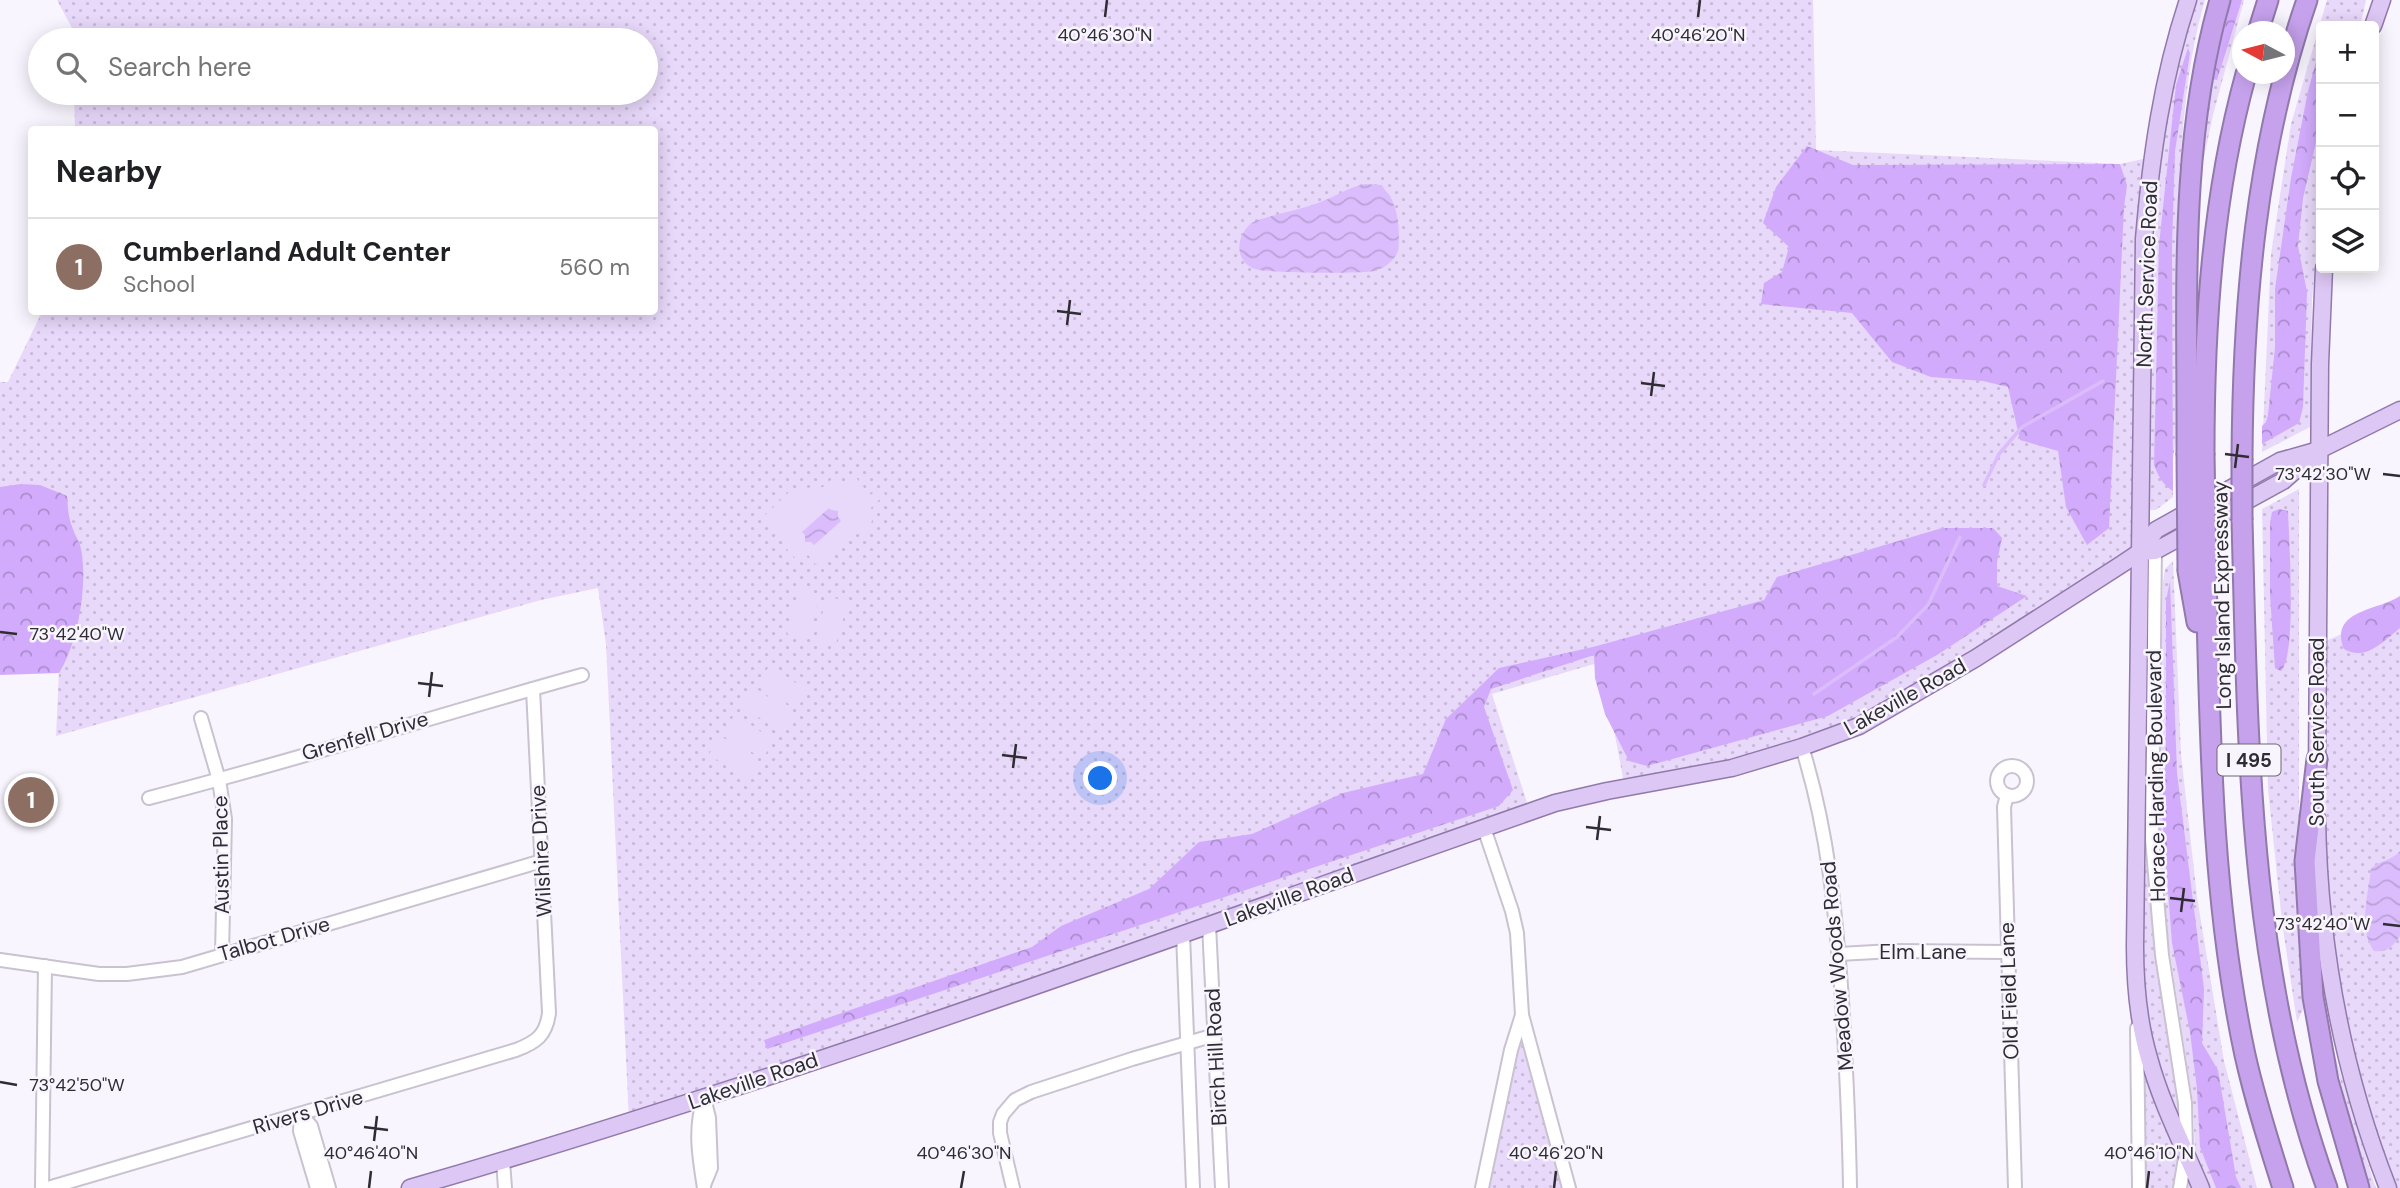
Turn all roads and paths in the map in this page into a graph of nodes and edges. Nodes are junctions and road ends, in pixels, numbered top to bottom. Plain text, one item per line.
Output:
1 (2188, 0) edge
2 (2220, 0) edge
3 (2268, 0) edge
4 (2307, 0) edge
5 (2382, 0) edge
6 (2261, 21) edge
7 (2375, 21) edge
8 (2244, 84) edge
9 (2324, 273) edge
10 (2400, 410) edge
11 (2319, 450) junction
12 (2195, 453) junction
13 (2147, 552) junction
14 (582, 675) dead end
15 (533, 689) junction
16 (201, 718) dead end
17 (1802, 747) junction
18 (2316, 759) junction
19 (219, 780) junction
20 (2007, 795) dead end
21 (149, 798) dead end
22 (1484, 828) junction
23 (542, 861) junction
24 (1209, 925) junction
25 (1183, 934) junction
26 (2007, 951) junction
27 (222, 954) junction
28 (1839, 954) junction
29 (0, 960) edge
30 (45, 966) junction
31 (2138, 1007) junction
32 (549, 1013) joint
33 (1522, 1015) junction
34 (1215, 1035) junction
35 (1188, 1043) junction
36 (704, 1098) junction
37 (301, 1115) junction
38 (2186, 1152) junction
39 (503, 1161) junction
40 (704, 1187) edge
41 (42, 1188) edge
42 (48, 1188) edge
43 (317, 1188) edge
44 (329, 1188) edge
45 (410, 1188) edge
46 (505, 1188) edge
47 (1013, 1188) edge
48 (1194, 1188) edge
49 (1222, 1188) edge
50 (1482, 1188) edge
51 (1569, 1188) edge
52 (1850, 1188) edge
53 (2015, 1188) edge
54 (2139, 1188) edge
55 (2180, 1188) edge
56 (2201, 1188) edge
57 (2283, 1188) edge
58 (2327, 1188) edge
59 (2359, 1188) edge
60 (2388, 1188) edge

1 - 13 main road, North Service Road
2 - 12 highway
3 - 6 highway
4 - 58 highway, Long Island Expressway / I 495, bridge
5 - 7 main road
8 - 12 highway, Long Island Expressway
9 - 11 main road, South Service Road
10 - 11 main road, Lakeville Road
11 - 13 main road, Lakeville Road
11 - 13 main road, Lakeville Road
11 - 18 main road, South Service Road
12 - 57 highway, Long Island Expressway / I 495, bridge
13 - 17 main road, Lakeville Road
13 - 31 main road, Horace Harding Boulevard
13 - 38 street, Horace Harding Boulevard
14 - 15 street, Grenfell Drive
15 - 19 street, Grenfell Drive
15 - 23 street, Wilshire Drive
16 - 19 street, Austin Place
17 - 22 main road, Lakeville Road
17 - 28 street, Meadow Woods Road
18 - 59 highway
18 - 60 main road, South Service Road
19 - 21 street, Grenfell Drive
19 - 27 street, Austin Place
20 - 26 street, Old Field Lane
22 - 24 main road, Lakeville Road
22 - 33 street
23 - 27 street, Talbot Drive
23 - 32 street, Wilshire Drive
24 - 25 main road, Lakeville Road
24 - 34 street, Birch Hill Road
25 - 35 street
25 - 36 main road, Lakeville Road
26 - 28 street, Elm Lane
26 - 53 street, Old Field Lane
27 - 30 street, Talbot Drive
28 - 52 street, Meadow Woods Road
29 - 30 street, Talbot Drive
30 - 41 street
31 - 38 main road
31 - 54 street, Horace Harding Boulevard
32 - 37 street, Rivers Drive
33 - 50 street
33 - 51 street
34 - 35 street
34 - 49 street, Birch Hill Road
35 - 47 street
35 - 48 street
36 - 39 main road, Lakeville Road
36 - 40 street
37 - 42 street, Rivers Drive
37 - 43 street
37 - 44 street
38 - 55 street, Horace Harding Boulevard
38 - 56 main road
39 - 45 main road, Lakeville Road
39 - 46 street

